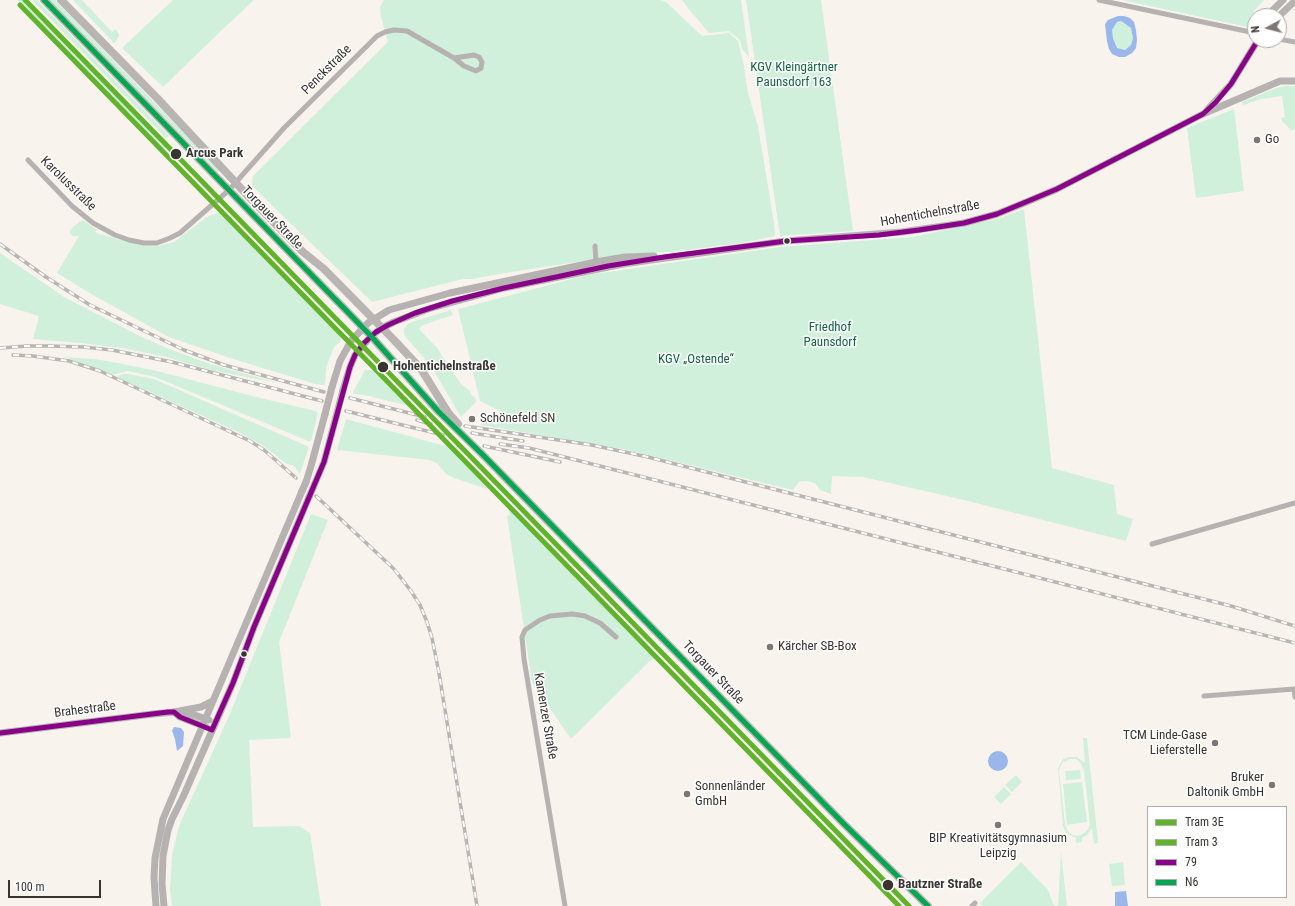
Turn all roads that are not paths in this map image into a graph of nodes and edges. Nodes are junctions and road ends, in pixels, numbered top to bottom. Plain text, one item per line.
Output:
1 (44, 0) edge
2 (61, 0) edge
3 (1099, 0) edge
4 (1283, 0) edge
5 (1295, 1) edge
6 (1275, 8) edge
7 (1287, 8) edge
8 (1247, 31) edge
9 (1252, 48) edge
10 (454, 58) junction
11 (1295, 80) edge
12 (1203, 114) junction
13 (28, 160) dead end
14 (236, 183) junction
15 (229, 190) junction
16 (595, 246) dead end
17 (664, 257) junction
18 (596, 262) junction
19 (374, 319) junction
20 (363, 328) junction
21 (382, 328) junction
22 (371, 336) junction
23 (484, 455) junction
24 (1295, 503) edge
25 (1152, 544) dead end
26 (616, 637) dead end
27 (1204, 696) dead end
28 (1295, 697) edge
29 (213, 701) junction
30 (177, 712) junction
31 (206, 718) junction
32 (215, 722) junction
33 (202, 726) junction
34 (212, 730) junction
35 (0, 733) edge
36 (156, 906) edge
37 (164, 906) edge
38 (565, 906) edge
39 (928, 906) edge

1 - 15 main road, Torgauer Straße
2 - 14 main road, Torgauer Straße
3 - 8 street
4 - 6 main road
5 - 7 main road
9 - 12 main road, Hohentichelnstraße
10 - 10 street, Penckstraße
10 - 14 street, Penckstraße
11 - 12 main road, Hohentichelnstraße
12 - 17 main road, Hohentichelnstraße
13 - 15 street, Karolusstraße
14 - 15 street, Karolusstraße
14 - 19 main road, Torgauer Straße
15 - 20 main road, Torgauer Straße
16 - 18 street
17 - 18 main road, Hohentichelnstraße
17 - 21 main road, Hohentichelnstraße
18 - 19 main road, Hohentichelnstraße
19 - 20 main road, Hohentichelnstraße
19 - 21 main road, Torgauer Straße
20 - 22 main road, Torgauer Straße
20 - 29 main road, Hohentichelnstraße, bridge
21 - 22 main road, Hohentichelnstraße
21 - 23 main road, Torgauer Straße, bridge
22 - 23 main road, Torgauer Straße, bridge
22 - 32 main road, Hohentichelnstraße, bridge
23 - 39 main road, Torgauer Straße
24 - 25 street
26 - 38 street, Kamenzer Straße
27 - 28 street
29 - 30 main road
29 - 31 main road, Hohentichelnstraße
30 - 31 main road, Brahestraße
30 - 33 main road
30 - 35 main road, Brahestraße
31 - 32 main road, Brahestraße
31 - 33 main road, Hohentichelnstraße
32 - 34 main road, Hohentichelnstraße
33 - 34 main road
33 - 36 main road, Hohentichelnstraße
34 - 37 main road, Hohentichelnstraße

